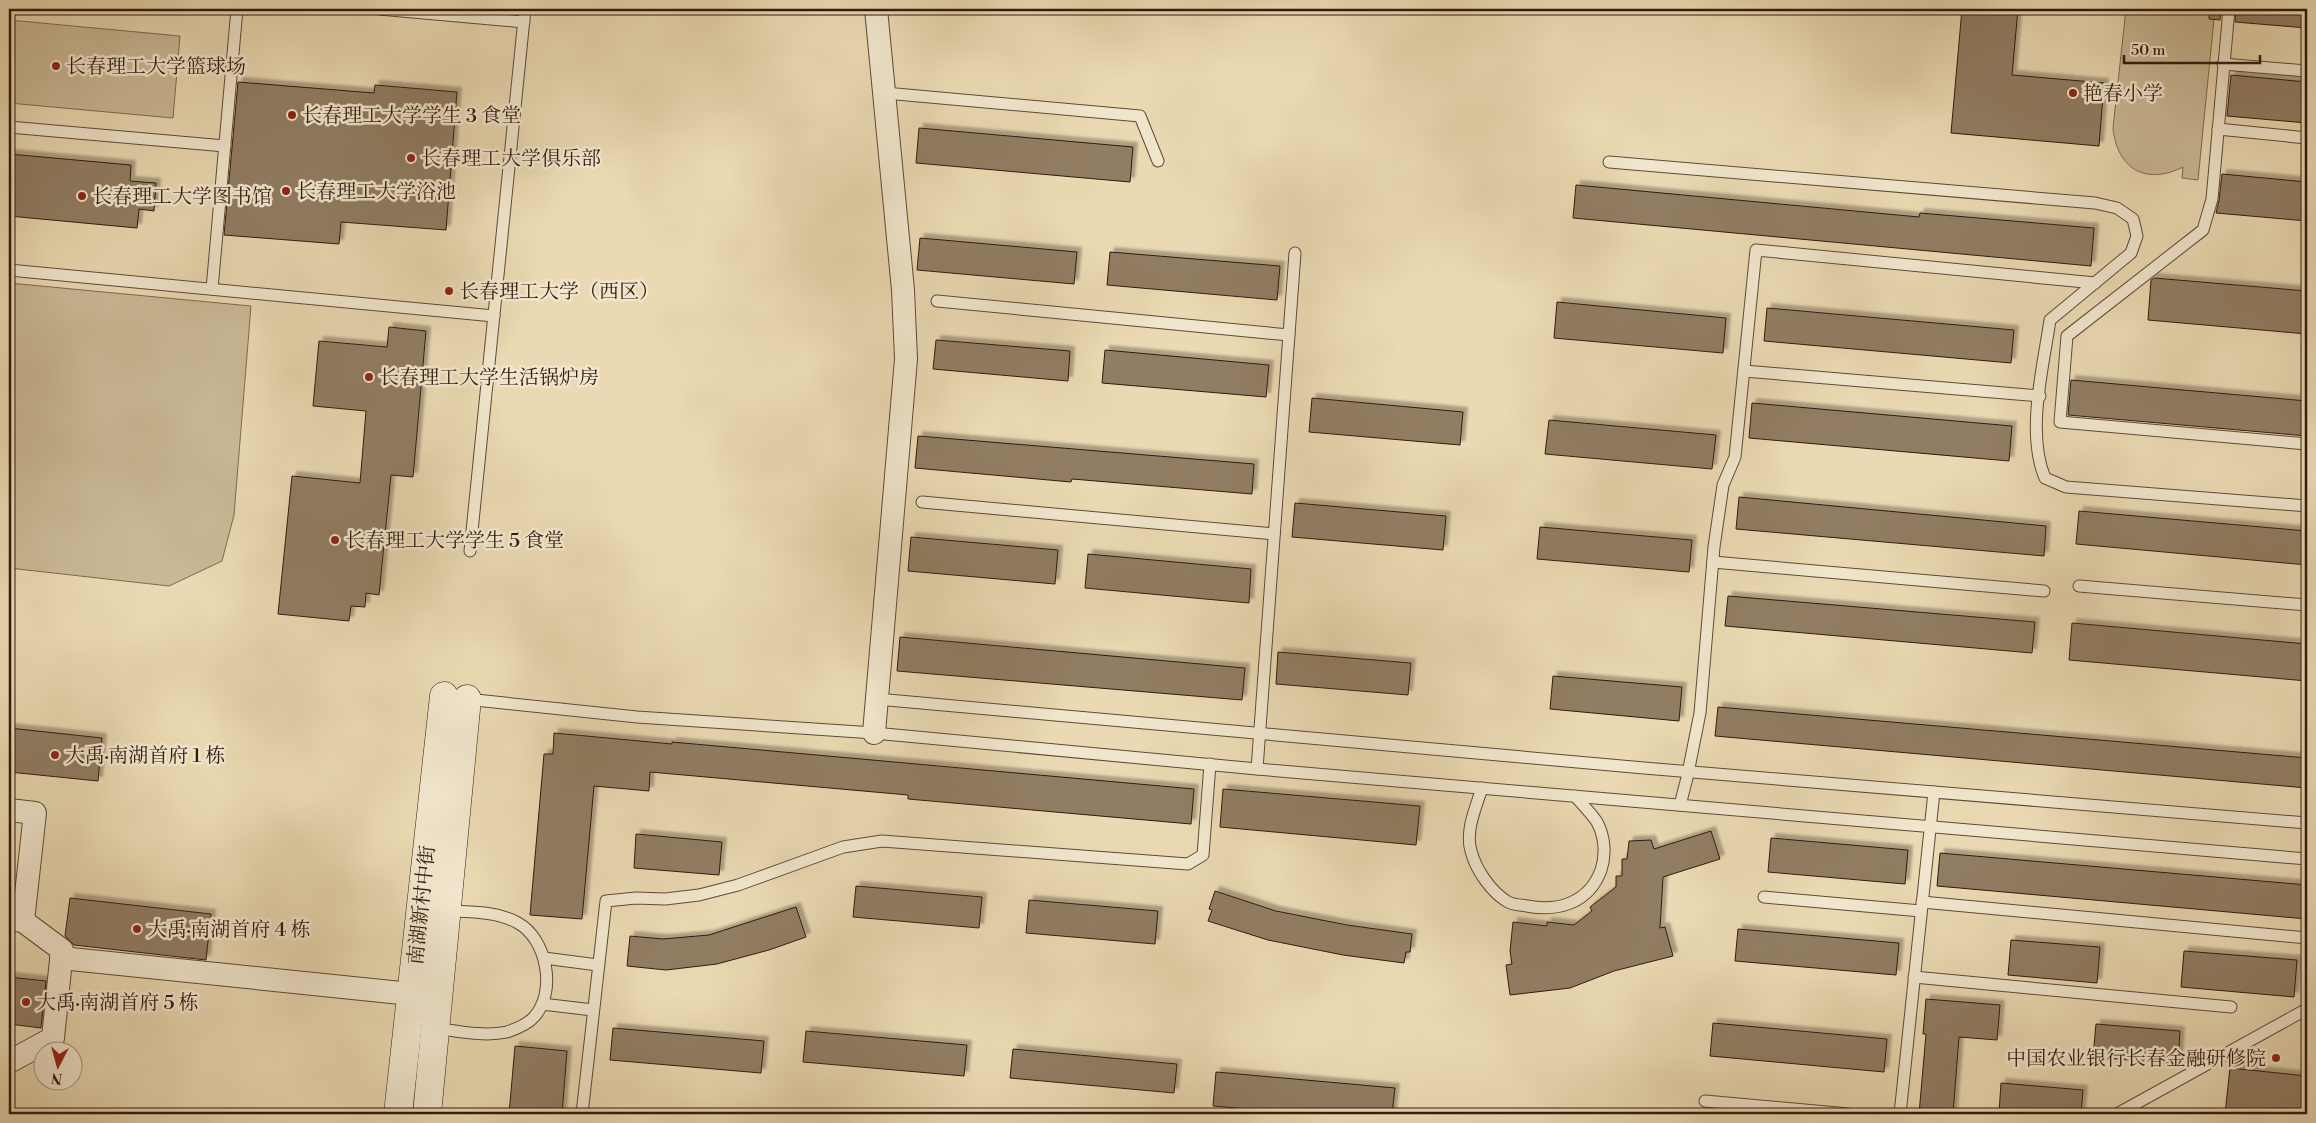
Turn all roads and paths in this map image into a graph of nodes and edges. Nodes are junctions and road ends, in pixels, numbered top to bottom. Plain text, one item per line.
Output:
1 (237, 9) edge
2 (379, 9) edge
3 (525, 9) edge
4 (876, 9) edge
5 (2229, 9) edge
6 (524, 22) junction
7 (2223, 64) junction
8 (2307, 71) edge
9 (885, 92) junction
10 (9, 127) edge
11 (2218, 129) junction
12 (2307, 138) edge
13 (224, 146) junction
14 (1158, 161) dead end
15 (1610, 162) dead end
16 (1295, 253) dead end
17 (9, 270) edge
18 (2095, 283) junction
19 (212, 290) junction
20 (937, 301) dead end
21 (494, 316) junction
22 (1289, 335) junction
23 (1744, 371) junction
24 (2040, 396) junction
25 (2307, 444) edge
26 (922, 502) dead end
27 (2307, 506) edge
28 (1274, 534) junction
29 (470, 551) dead end
30 (1713, 562) junction
31 (2079, 586) dead end
32 (2044, 591) dead end
33 (2307, 605) edge
34 (456, 698) joint
35 (877, 700) junction
36 (874, 733) junction
37 (1260, 733) junction
38 (1210, 764) junction
39 (1257, 769) junction
40 (1689, 771) junction
41 (1482, 788) junction
42 (1934, 792) junction
43 (1575, 796) junction
44 (1680, 805) junction
45 (9, 810) edge
46 (2307, 823) edge
47 (1930, 826) junction
48 (2307, 859) edge
49 (1764, 897) dead end
50 (1921, 907) junction
51 (434, 910) junction
52 (16, 920) edge
53 (2307, 938) edge
54 (61, 958) junction
55 (544, 958) junction
56 (598, 965) junction
57 (1914, 977) junction
58 (412, 994) junction
59 (542, 1004) junction
60 (2231, 1006) dead end
61 (2307, 1009) edge
62 (593, 1010) junction
63 (421, 1027) junction
64 (9, 1062) edge
65 (1705, 1101) dead end
66 (398, 1114) edge
67 (426, 1114) edge
68 (582, 1114) edge
69 (1848, 1114) edge
70 (1900, 1114) edge
71 (2117, 1114) edge

1 - 13 lane
2 - 6 lane
3 - 6 lane
4 - 9 street
5 - 7 lane
6 - 21 lane
7 - 8 lane
7 - 11 lane
9 - 14 lane
9 - 35 street
10 - 13 lane
11 - 12 lane
11 - 25 lane
13 - 19 lane
15 - 18 lane
16 - 22 lane
17 - 19 lane
18 - 23 lane
18 - 24 lane
19 - 21 lane
20 - 22 lane
21 - 29 lane
22 - 28 lane
23 - 24 lane
23 - 30 lane
24 - 27 lane
26 - 28 lane
28 - 37 lane
30 - 32 lane
30 - 40 lane
31 - 33 lane
34 - 36 lane
34 - 51 street, 南湖新村中街
35 - 36 street
35 - 37 lane
36 - 38 lane
37 - 39 lane
37 - 40 lane
38 - 39 lane
38 - 56 lane
39 - 41 lane
40 - 42 lane
40 - 44 lane
41 - 43 lane
41 - 43 lane
42 - 46 lane
42 - 47 lane
43 - 44 lane
44 - 47 lane
45 - 52 street
47 - 48 lane
47 - 50 lane
49 - 50 lane
50 - 53 lane
50 - 57 lane
51 - 55 lane
51 - 58 street, 南湖新村中街
51 - 63 street, 南湖新村中街
52 - 54 street
54 - 58 street
54 - 64 street
55 - 56 lane
55 - 59 lane
56 - 62 lane
57 - 60 lane
57 - 70 lane
58 - 63 street, 南湖新村中街
59 - 62 lane
59 - 63 lane
61 - 71 lane
62 - 68 lane
63 - 66 street, 南湖新村中街
63 - 67 street, 南湖新村中街
65 - 69 lane

